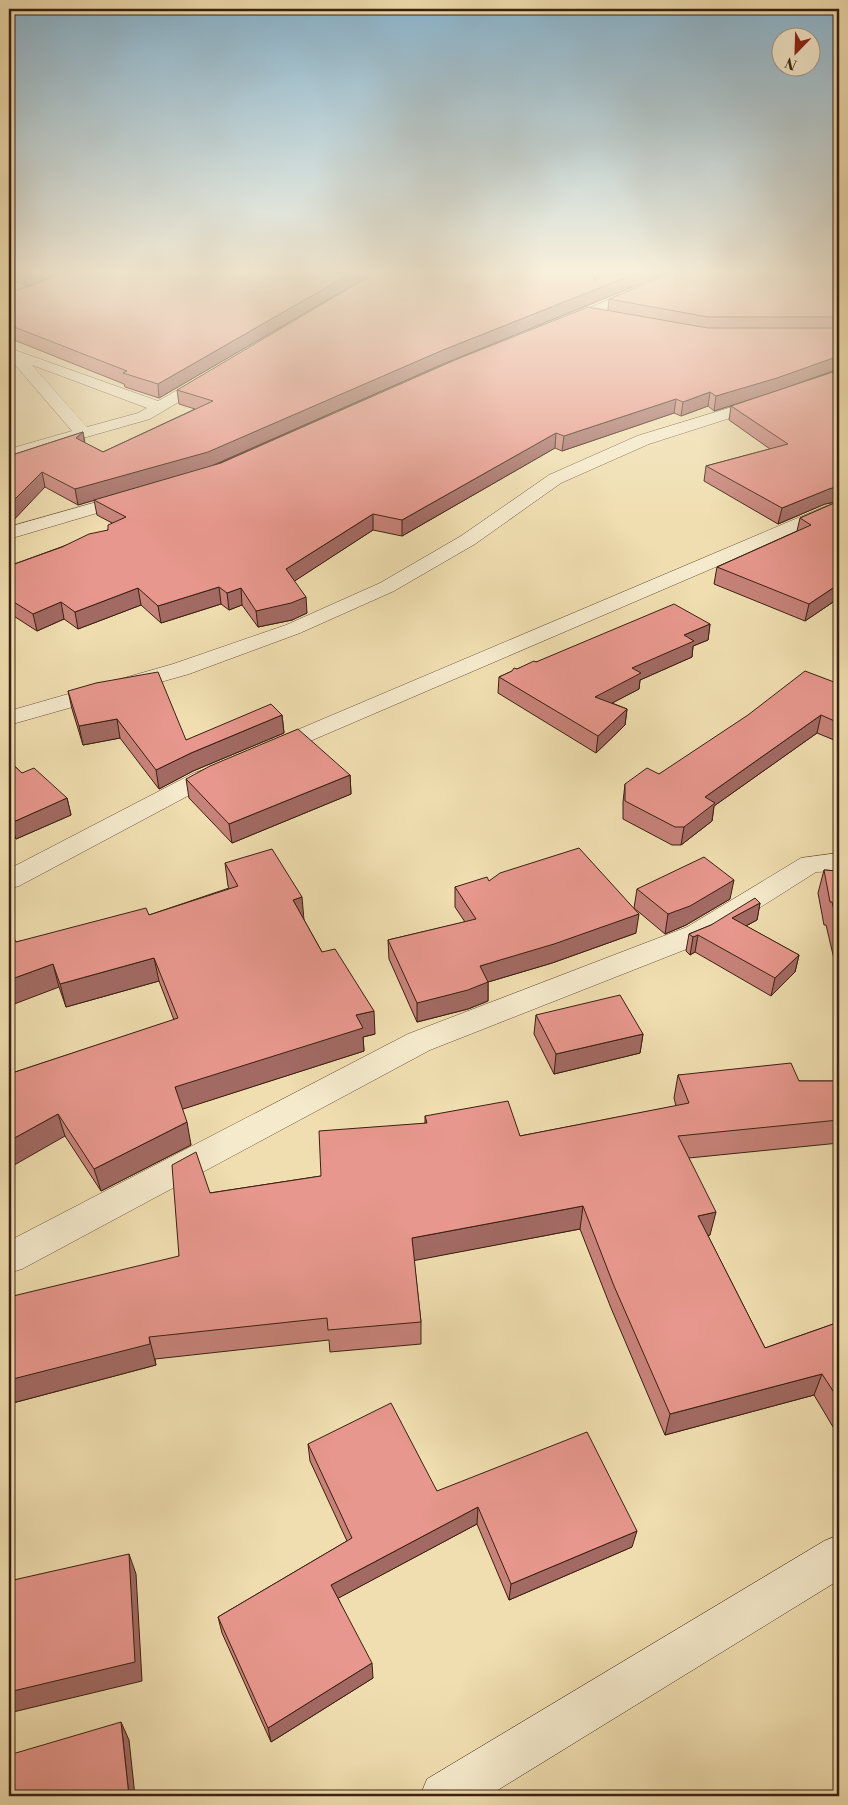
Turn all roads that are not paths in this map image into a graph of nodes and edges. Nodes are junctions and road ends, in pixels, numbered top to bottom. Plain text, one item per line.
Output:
1 (13, 355) edge
2 (17, 355) edge
3 (219, 372) edge
4 (781, 397) edge
5 (160, 407) junction
6 (83, 433) junction
7 (9, 454) edge
8 (150, 492) edge
9 (839, 510) edge
10 (9, 533) edge
11 (9, 718) edge
12 (839, 862) edge
13 (9, 880) edge
14 (9, 1258) edge
15 (839, 1556) edge
16 (444, 1796) edge

1 - 6 street
2 - 5 street
3 - 5 street
4 - 11 street
5 - 6 street
6 - 7 street
8 - 10 street
9 - 13 street
12 - 14 street
15 - 16 street

